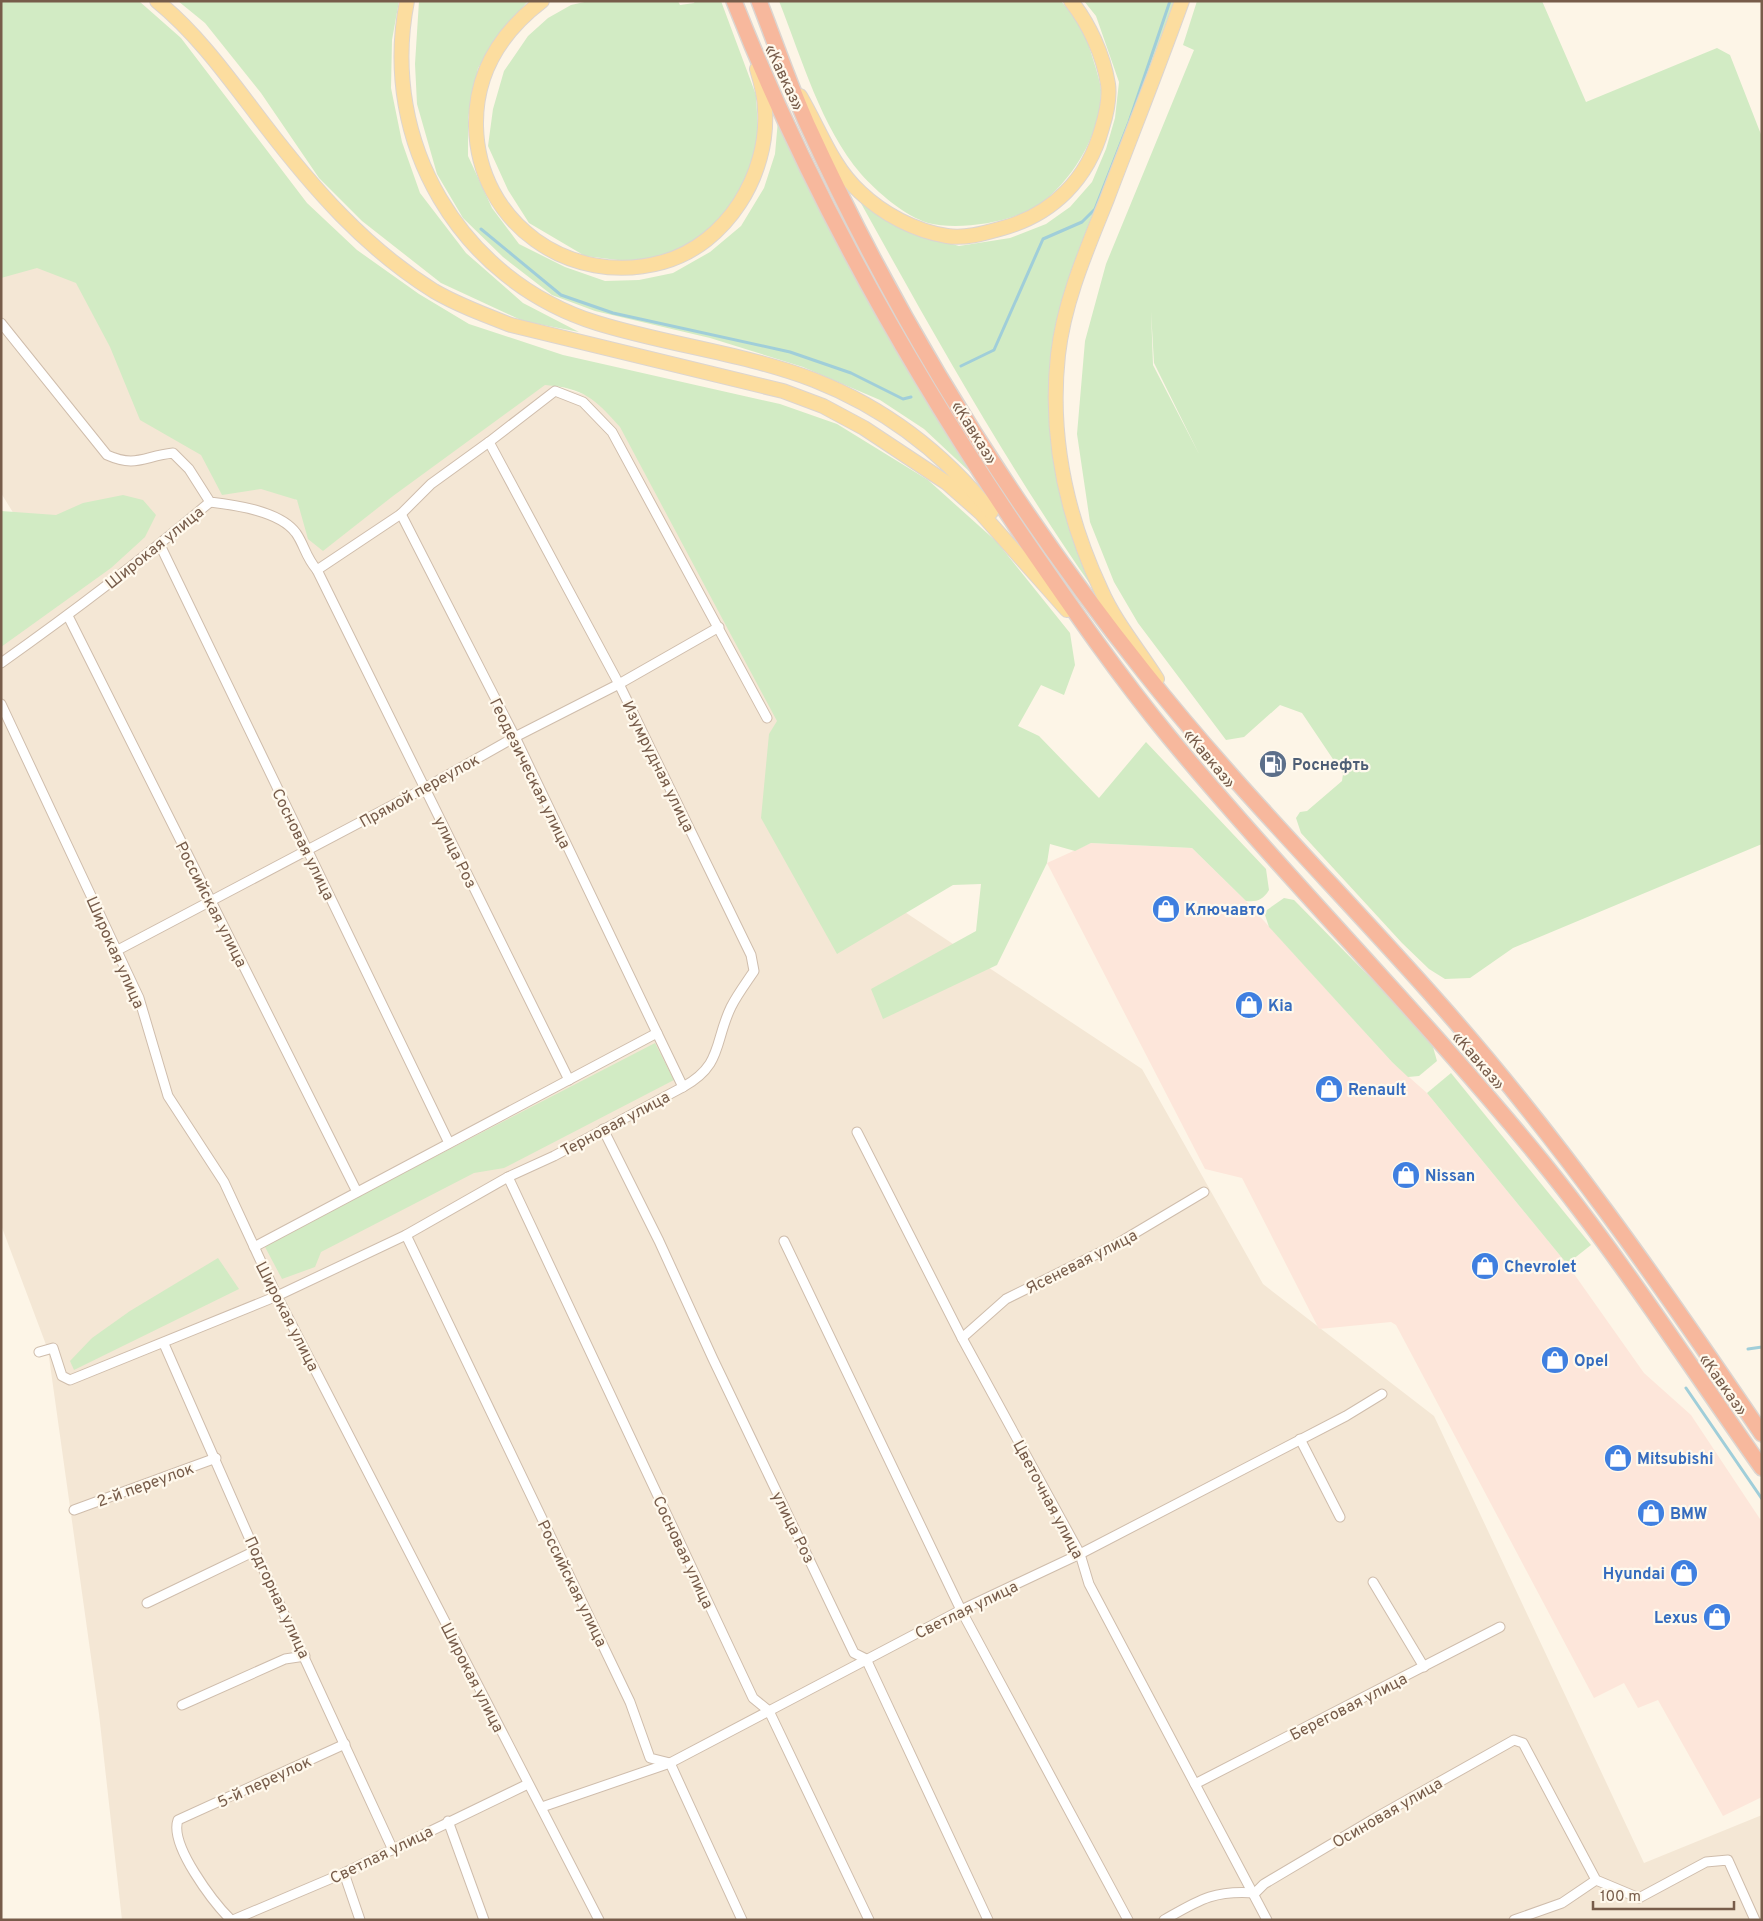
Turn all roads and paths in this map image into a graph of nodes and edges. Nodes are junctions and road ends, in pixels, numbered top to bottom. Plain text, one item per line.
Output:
1 (157, 1) edge
2 (407, 1) edge
3 (542, 1) edge
4 (734, 1) edge
5 (758, 1) edge
6 (1071, 1) edge
7 (1182, 1) edge
8 (753, 51) junction
9 (789, 76) junction
10 (1, 323) edge
11 (490, 442) junction
12 (210, 502) junction
13 (401, 514) junction
14 (160, 545) junction
15 (317, 570) junction
16 (68, 616) junction
17 (719, 627) junction
18 (1089, 633) junction
19 (1, 663) edge
20 (619, 684) junction
21 (1, 704) edge
22 (767, 718) dead end
23 (1182, 718) junction
24 (515, 737) junction
25 (425, 788) junction
26 (308, 850) junction
27 (1315, 867) junction
28 (211, 901) junction
29 (1346, 936) junction
30 (116, 951) junction
31 (657, 1033) junction
32 (569, 1080) junction
33 (683, 1087) junction
34 (1512, 1091) junction
35 (1505, 1116) junction
36 (603, 1129) junction
37 (857, 1132) dead end
38 (449, 1143) junction
39 (508, 1177) junction
40 (357, 1192) junction
41 (1204, 1192) dead end
42 (406, 1235) junction
43 (784, 1241) dead end
44 (254, 1247) junction
45 (277, 1296) junction
46 (962, 1338) junction
47 (164, 1344) junction
48 (38, 1352) dead end
49 (1382, 1394) dead end
50 (1762, 1434) edge
51 (1300, 1439) junction
52 (216, 1458) junction
53 (1762, 1468) edge
54 (74, 1510) dead end
55 (1340, 1517) dead end
56 (255, 1551) junction
57 (1080, 1554) junction
58 (1373, 1582) dead end
59 (147, 1603) dead end
60 (961, 1610) junction
61 (1500, 1627) dead end
62 (305, 1656) junction
63 (866, 1659) junction
64 (1424, 1667) junction
65 (182, 1705) dead end
66 (769, 1711) junction
67 (345, 1744) junction
68 (670, 1762) junction
69 (528, 1784) junction
70 (1195, 1784) junction
71 (542, 1807) junction
72 (448, 1821) junction
73 (393, 1850) junction
74 (344, 1873) junction
75 (1596, 1880) junction
76 (1255, 1893) junction
77 (232, 1920) edge
78 (360, 1920) edge
79 (484, 1920) edge
80 (599, 1920) edge
81 (742, 1920) edge
82 (869, 1920) edge
83 (988, 1920) edge
84 (1128, 1920) edge
85 (1164, 1920) edge
86 (1267, 1920) edge
87 (1514, 1920) edge
88 (1755, 1920) edge

1 - 18 main road
2 - 18 main road
3 - 8 main road
4 - 8 highway, «Кавказ»
5 - 9 highway, «Кавказ»
6 - 9 main road
7 - 23 main road
8 - 18 highway, «Кавказ»
9 - 23 highway, «Кавказ»
10 - 12 street
11 - 13 street
11 - 17 street
11 - 20 street, Изумрудная улица
12 - 14 street, Широкая улица
12 - 15 street, улица Роз
13 - 15 street
13 - 24 street, Геодезическая улица
14 - 16 street, Широкая улица
14 - 26 street, Сосновая улица
15 - 25 street, улица Роз
16 - 19 street, Широкая улица
16 - 28 street, Российская улица
17 - 20 street, Прямой переулок
17 - 22 street
18 - 29 highway, «Кавказ»
20 - 24 street, Прямой переулок
20 - 33 street, Изумрудная улица
21 - 30 street, Широкая улица
23 - 27 highway, «Кавказ»
24 - 25 street, Прямой переулок
24 - 31 street, Геодезическая улица
25 - 26 street, Прямой переулок
25 - 32 street, улица Роз
26 - 28 street, Прямой переулок
26 - 38 street, Сосновая улица
27 - 29 highway
27 - 34 highway, «Кавказ»
28 - 30 street, Прямой переулок
28 - 40 street, Российская улица
29 - 35 highway, «Кавказ»
30 - 44 street, Широкая улица
31 - 32 street
31 - 33 street, Терновая улица
32 - 38 street
33 - 36 street, Терновая улица
34 - 35 highway
34 - 50 highway, «Кавказ»
35 - 53 highway, «Кавказ»
36 - 39 street, Терновая улица
36 - 63 street, улица Роз
37 - 46 street, Цветочная улица
38 - 40 street
39 - 42 street, Терновая улица
39 - 66 street, Сосновая улица
40 - 44 street
41 - 46 street, Ясеневая улица
42 - 45 street, Терновая улица
42 - 68 street, Российская улица
43 - 60 street
44 - 45 street, Широкая улица
45 - 47 street, Терновая улица
45 - 69 street, Широкая улица
46 - 57 street, Цветочная улица
47 - 48 street, Терновая улица
47 - 52 street, Подгорная улица
49 - 51 street, Светлая улица
51 - 55 street
51 - 57 street, Светлая улица
52 - 54 street, 2-й переулок
52 - 56 street, Подгорная улица
56 - 59 street
56 - 62 street, Подгорная улица
57 - 60 street, Светлая улица
57 - 70 street, Цветочная улица
58 - 64 street
60 - 63 street, Светлая улица
60 - 84 street
61 - 64 street, Береговая улица
62 - 65 street
62 - 67 street, Подгорная улица
63 - 66 street, Светлая улица
63 - 83 street, улица Роз
64 - 70 street, Береговая улица
66 - 68 street, Светлая улица
66 - 82 street, Сосновая улица
67 - 73 street, Подгорная улица
67 - 77 street, 5-й переулок
68 - 71 street, Светлая улица
68 - 81 street
69 - 71 street, Широкая улица
69 - 72 street, Светлая улица
70 - 76 street, Цветочная улица
71 - 80 street, Широкая улица
72 - 73 street, Светлая улица
72 - 79 street
73 - 74 street, Светлая улица
74 - 77 street, Светлая улица
74 - 78 street
75 - 76 street, Осиновая улица
75 - 87 street
75 - 88 street
76 - 85 street
76 - 86 street, Цветочная улица

